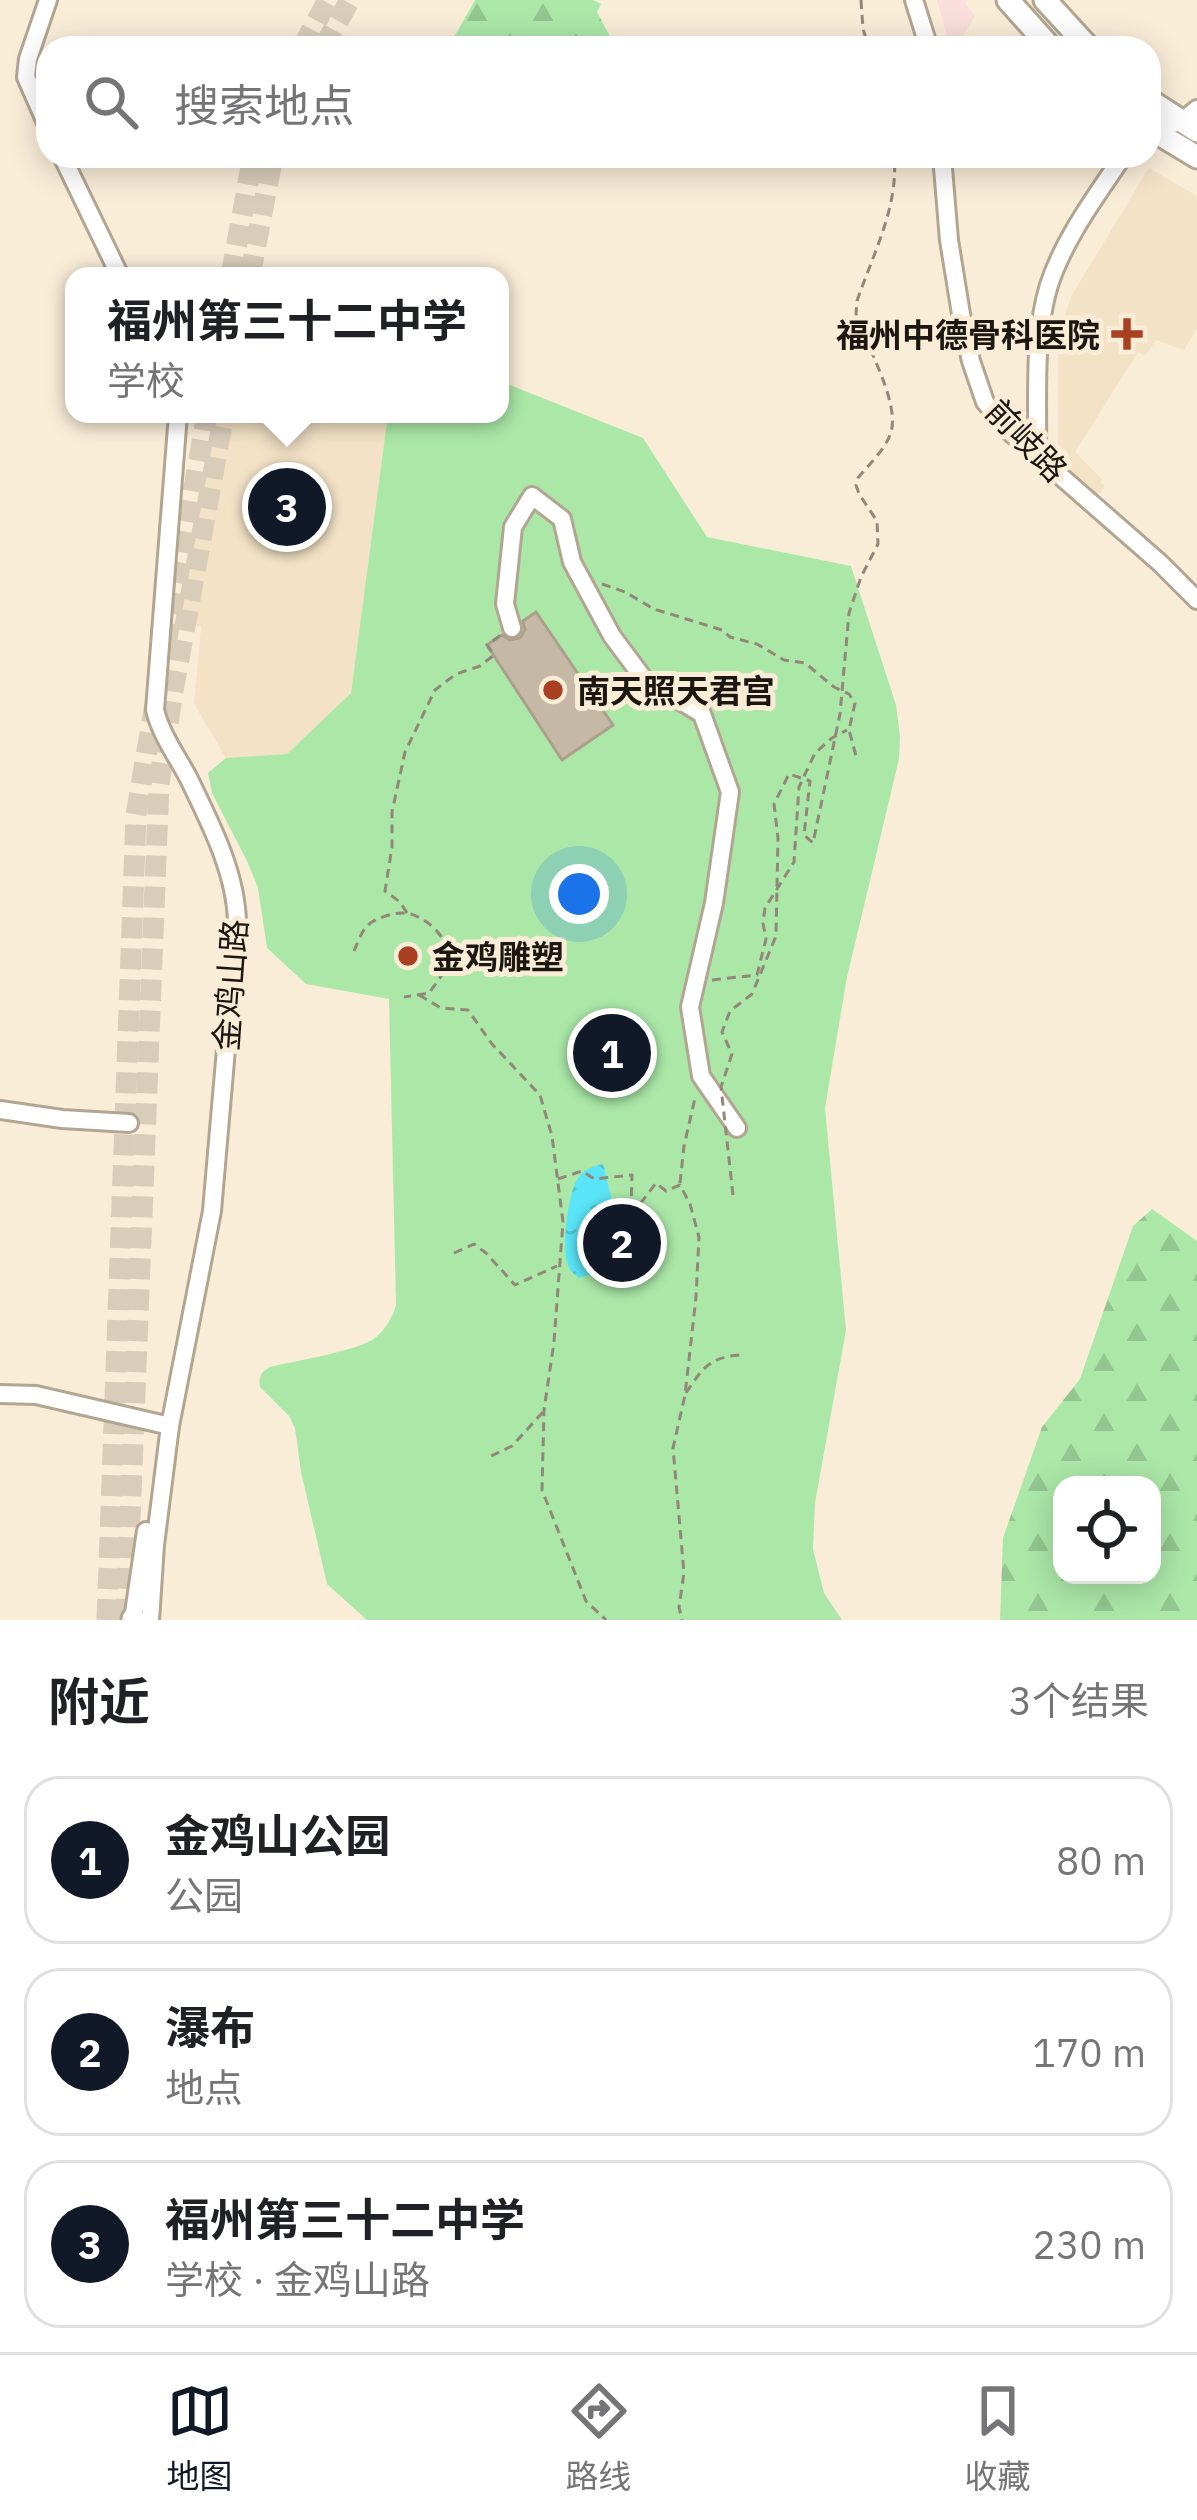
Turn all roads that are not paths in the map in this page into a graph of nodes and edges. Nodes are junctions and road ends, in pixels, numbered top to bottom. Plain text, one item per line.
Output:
1 (48, 0) edge
2 (914, 0) edge
3 (1008, 0) edge
4 (1045, 0) edge
5 (925, 36) edge
6 (1040, 36) edge
7 (1078, 36) edge
8 (36, 100) edge
9 (1161, 106) edge
10 (1192, 121) edge
11 (1161, 127) edge
12 (1161, 136) edge
13 (1197, 157) edge
14 (68, 168) edge
15 (943, 168) edge
16 (1116, 168) edge
17 (116, 267) edge
18 (177, 423) edge
19 (1036, 453) junction
20 (1197, 600) edge
21 (512, 628) road end
22 (0, 1110) edge
23 (130, 1123) dead end
24 (737, 1128) dead end
25 (0, 1394) edge
26 (170, 1426) junction
27 (133, 1620) edge
28 (150, 1620) edge

1 - 8 street
2 - 5 street
3 - 6 main road
4 - 7 main road
9 - 10 main road
10 - 11 street
12 - 13 main road
14 - 17 street
15 - 19 street, 前岐路
16 - 19 street
18 - 26 street, 金鸡山路
19 - 20 street, 前岐路
21 - 24 street
22 - 23 street
25 - 26 street
26 - 27 street
26 - 28 street

